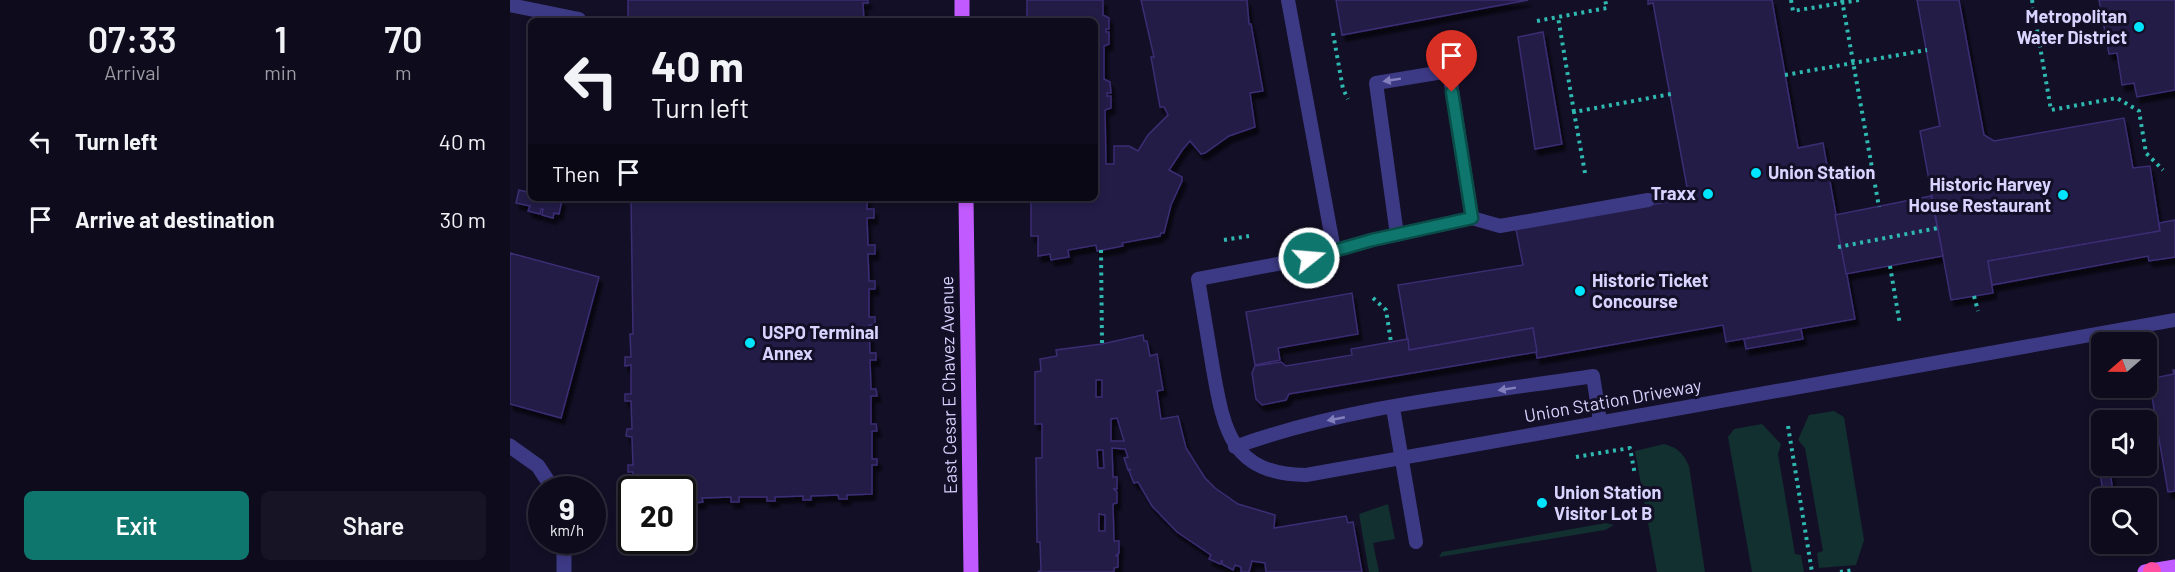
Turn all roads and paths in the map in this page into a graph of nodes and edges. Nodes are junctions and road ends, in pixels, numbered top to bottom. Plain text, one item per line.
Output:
1 (962, 0) edge
2 (1288, 0) edge
3 (1605, 0) edge
4 (1791, 0) edge
5 (1858, 0) edge
6 (2032, 0) edge
7 (1842, 1) edge
8 (510, 5) edge
9 (546, 7) edge
10 (1558, 17) junction
11 (576, 18) edge
12 (962, 18) edge
13 (1537, 21) dead end
14 (1333, 33) dead end
15 (1927, 50) dead end
16 (1853, 63) junction
17 (1785, 75) dead end
18 (1671, 94) dead end
19 (1348, 99) dead end
20 (1574, 112) junction
21 (2163, 170) dead end
22 (1585, 173) dead end
23 (1648, 200) dead end
24 (966, 201) edge
25 (1879, 207) dead end
26 (1472, 218) junction
27 (1938, 228) dead end
28 (1397, 235) junction
29 (1249, 236) dead end
30 (1224, 240) dead end
31 (1838, 247) dead end
32 (1101, 250) dead end
33 (1334, 250) junction
34 (1890, 266) dead end
35 (1974, 296) dead end
36 (1373, 298) dead end
37 (1978, 311) dead end
38 (2175, 320) edge
39 (1900, 325) dead end
40 (1391, 342) dead end
41 (1102, 344) dead end
42 (1393, 408) junction
43 (1600, 421) junction
44 (1788, 426) dead end
45 (510, 446) edge
46 (1235, 447) junction
47 (1401, 457) junction
48 (1576, 457) dead end
49 (1635, 475) dead end
50 (545, 476) edge
51 (1416, 542) dead end
52 (564, 554) edge
53 (2175, 567) edge
54 (1854, 570) dead end
55 (564, 572) edge
56 (971, 572) edge
57 (1812, 572) edge
58 (1840, 572) edge
59 (2150, 572) edge

1 - 12 main road
2 - 33 lane
3 - 10 path
4 - 7 path
5 - 7 path
6 - 21 path
7 - 16 path
8 - 9 lane
9 - 11 lane
10 - 13 path
10 - 20 path
14 - 19 path
15 - 16 path
16 - 17 path
16 - 25 path
18 - 20 path
20 - 22 path
23 - 26 lane
24 - 56 main road, East Cesar E Chavez Avenue
26 - 28 lane
26 -> 28 lane
27 - 31 path
28 - 33 lane
29 - 30 path
32 - 41 path
33 - 46 lane, Union Station Driveway
34 - 39 path
35 - 37 path
36 - 40 path
38 - 43 lane, Union Station Driveway
43 -> 42 lane
42 -> 46 lane
42 - 47 lane
43 - 47 lane, Union Station Driveway
44 - 57 path
45 - 50 street
46 - 47 lane, Union Station Driveway
47 - 51 lane
48 - 49 path
52 - 55 street
53 - 59 main road
54 - 58 path

